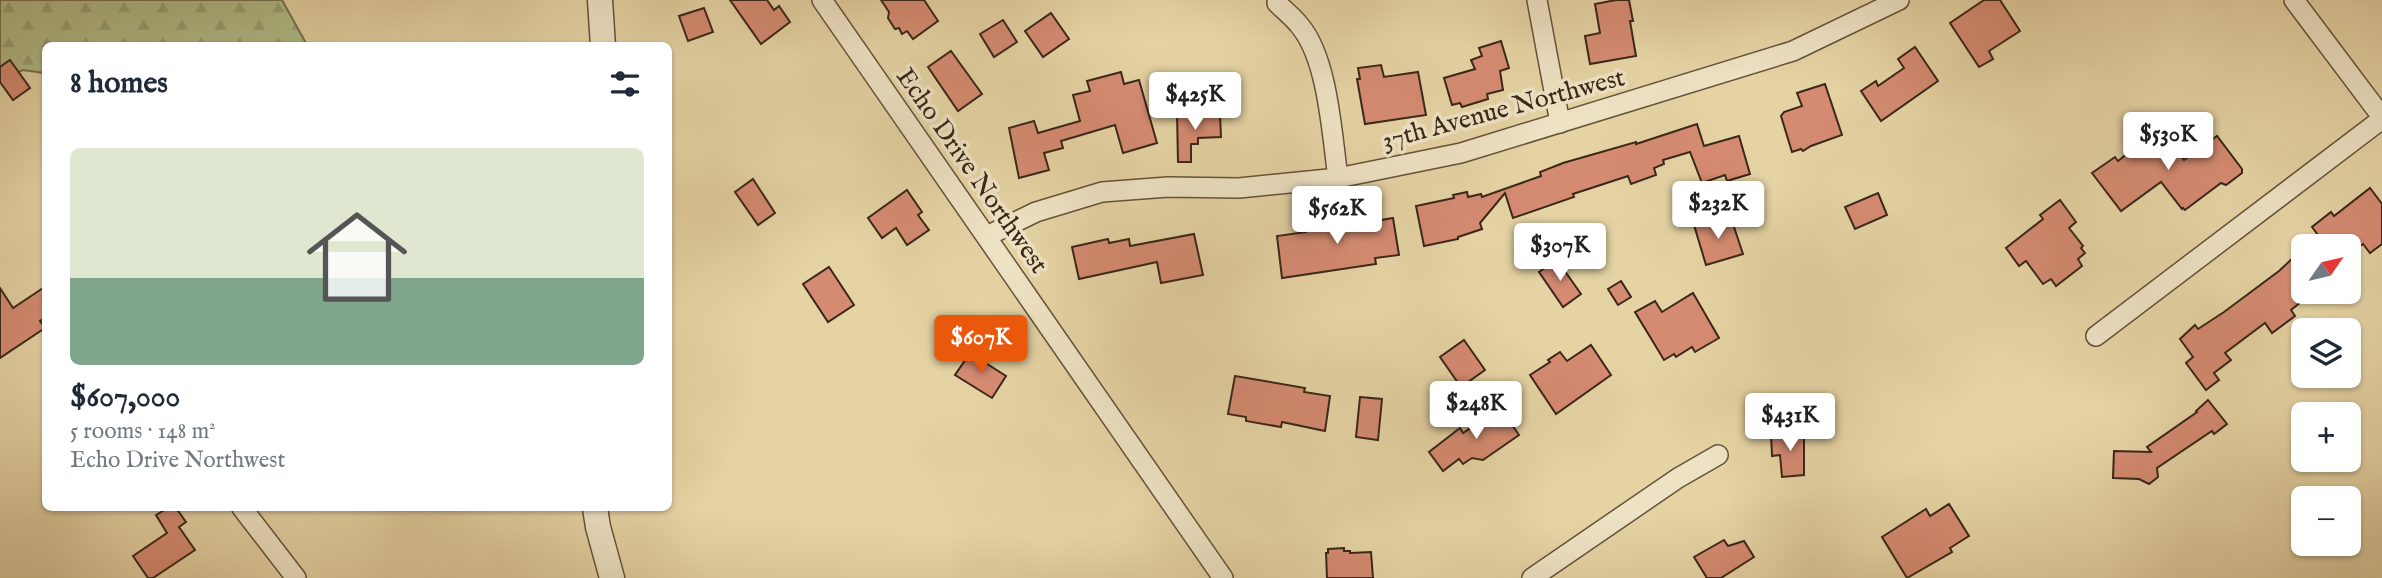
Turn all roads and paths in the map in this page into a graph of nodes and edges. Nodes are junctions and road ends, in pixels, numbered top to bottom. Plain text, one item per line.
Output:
1 (600, 0) edge
2 (822, 0) edge
3 (1537, 0) edge
4 (1899, 0) edge
5 (2294, 0) edge
6 (1277, 3) dead end
7 (603, 42) edge
8 (2382, 118) edge
9 (1560, 123) junction
10 (1338, 178) junction
11 (987, 236) junction
12 (2096, 336) dead end
13 (1718, 455) dead end
14 (244, 511) edge
15 (595, 511) edge
16 (296, 578) edge
17 (612, 578) edge
18 (1223, 578) edge
19 (1532, 578) edge

1 - 7 street
2 - 11 street, Echo Drive Northwest
3 - 9 street
4 - 9 street, 37th Avenue Northwest
5 - 8 street
6 - 10 street
8 - 12 street
9 - 10 street, 37th Avenue Northwest
10 - 11 street, 37th Avenue Northwest
11 - 18 street, Echo Drive Northwest
13 - 19 street
14 - 16 street
15 - 17 street

